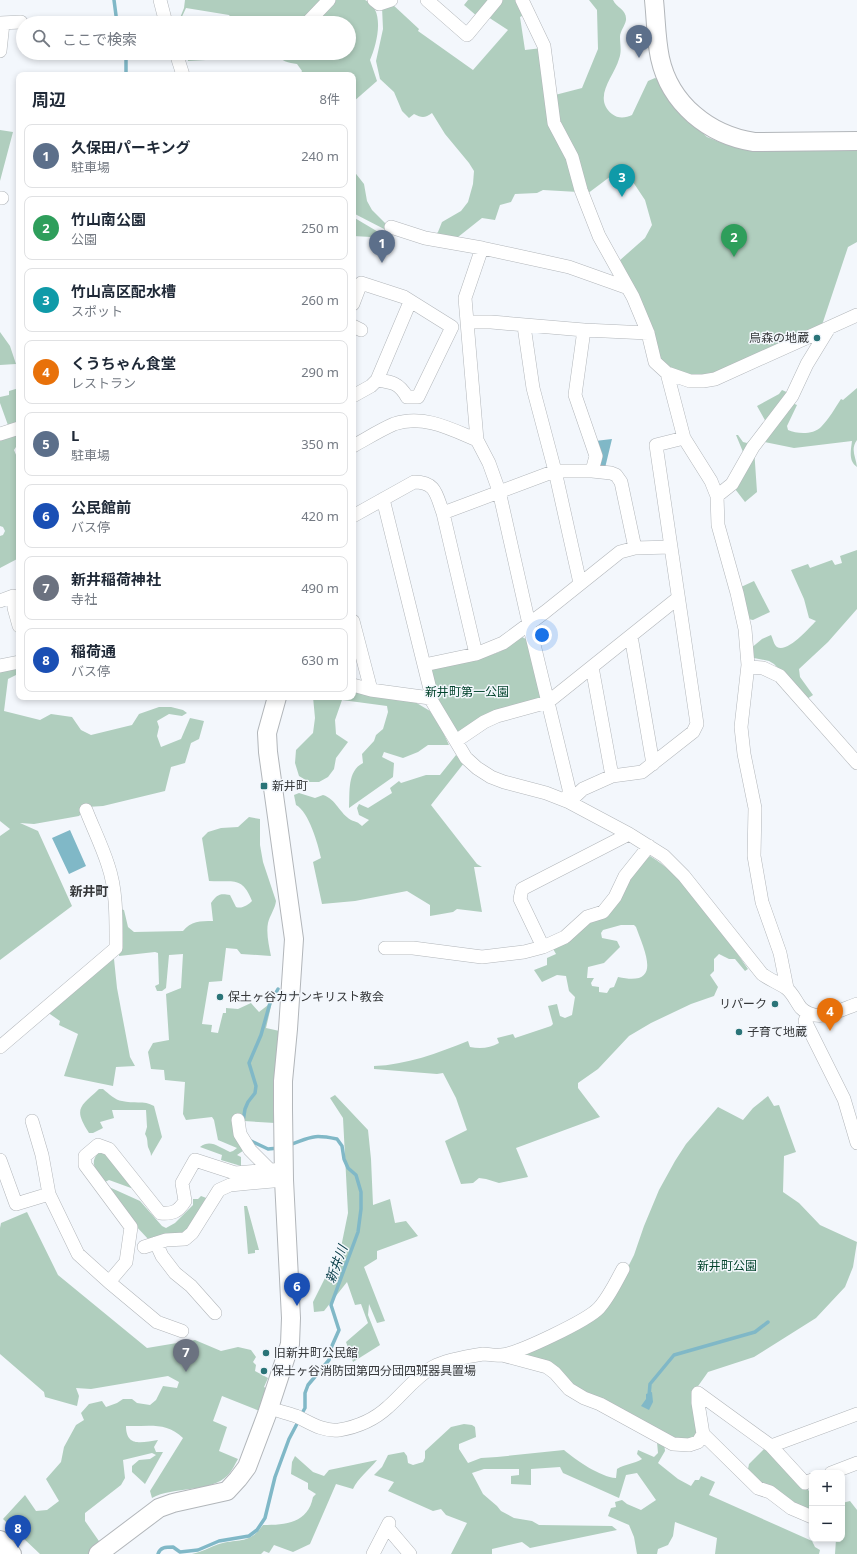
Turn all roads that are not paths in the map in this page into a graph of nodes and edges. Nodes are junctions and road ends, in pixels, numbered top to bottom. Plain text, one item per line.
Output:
1 (160, 0) edge
2 (329, 0) edge
3 (374, 0) edge
4 (391, 0) edge
5 (427, 0) edge
6 (496, 0) edge
7 (522, 0) edge
8 (654, 0) edge
9 (164, 16) edge
10 (314, 16) edge
11 (16, 22) edge
12 (1, 24) edge
13 (0, 52) edge
14 (178, 60) edge
15 (182, 72) edge
16 (857, 141) edge
17 (390, 227) dead end
18 (482, 248) junction
19 (628, 288) junction
20 (356, 296) edge
21 (410, 302) junction
22 (857, 315) edge
23 (467, 322) junction
24 (524, 326) junction
25 (829, 328) junction
26 (584, 330) junction
27 (648, 333) junction
28 (667, 373) junction
29 (377, 380) junction
30 (356, 394) edge
31 (16, 429) edge
32 (0, 434) edge
33 (684, 438) junction
34 (477, 440) junction
35 (356, 444) edge
36 (592, 471) junction
37 (555, 472) junction
38 (499, 491) junction
39 (717, 496) junction
40 (383, 500) junction
41 (443, 513) junction
42 (356, 514) edge
43 (671, 547) junction
44 (635, 548) junction
45 (580, 583) junction
46 (678, 598) junction
47 (0, 601) edge
48 (16, 615) edge
49 (529, 624) junction
50 (356, 633) edge
51 (631, 636) junction
52 (476, 654) junction
53 (16, 663) edge
54 (0, 666) edge
55 (424, 666) junction
56 (748, 666) junction
57 (592, 667) junction
58 (356, 686) edge
59 (371, 690) junction
60 (430, 698) junction
61 (275, 700) edge
62 (548, 702) junction
63 (456, 741) junction
64 (857, 763) edge
65 (653, 764) junction
66 (612, 776) junction
67 (569, 802) junction
68 (86, 810) dead end
69 (629, 834) junction
70 (649, 846) junction
71 (386, 948) dead end
72 (543, 948) junction
73 (787, 988) junction
74 (857, 1004) edge
75 (808, 1013) junction
76 (0, 1047) edge
77 (238, 1120) dead end
78 (32, 1122) dead end
79 (857, 1143) edge
80 (1, 1165) edge
81 (279, 1173) junction
82 (49, 1194) junction
83 (623, 1269) dead end
84 (109, 1282) junction
85 (215, 1313) dead end
86 (182, 1332) dead end
87 (502, 1355) junction
88 (270, 1408) junction
89 (857, 1414) edge
90 (703, 1434) junction
91 (771, 1446) junction
92 (857, 1463) edge
93 (839, 1470) edge
94 (809, 1481) edge
95 (809, 1516) edge
96 (0, 1540) edge
97 (12, 1554) edge
98 (98, 1554) edge
99 (373, 1554) edge
100 (410, 1554) edge

1 - 9 street
2 - 10 street
3 - 4 street
5 - 6 street
7 - 19 street
8 - 16 street
11 - 12 street
12 - 13 street
14 - 15 street
17 - 18 street
18 - 19 street
18 - 23 street
19 - 27 street
20 - 21 street
21 - 29 street
21 - 29 street
22 - 25 street
23 - 24 street
23 - 34 street
24 - 26 street
24 - 37 street
25 - 28 street
25 - 39 street
26 - 27 street
26 - 36 street
27 - 28 street
28 - 33 street
29 - 30 street
31 - 32 street
33 - 39 street
33 - 43 street
34 - 35 street
34 - 38 street
36 - 37 street
36 - 44 street
37 - 38 street
37 - 45 street
38 - 41 street
38 - 49 street
39 - 56 street
40 - 41 street
40 - 42 street
40 - 55 street
41 - 52 street
43 - 44 street
43 - 46 street
44 - 45 street
45 - 49 street
46 - 51 street
46 - 65 street
47 - 48 street
49 - 52 street
49 - 62 street
50 - 59 street
51 - 57 street
51 - 65 street
52 - 55 street
53 - 54 street
55 - 60 street
56 - 64 street
56 - 73 street
57 - 62 street
57 - 66 street
58 - 59 street
59 - 60 street
60 - 63 street
61 - 81 street
62 - 63 street
62 - 67 street
63 - 67 street
65 - 66 street
66 - 67 street
67 - 69 street
68 - 76 street
69 - 70 street
69 - 72 street
70 - 72 street
70 - 73 street
71 - 72 street
73 - 75 street
74 - 75 street
75 - 79 street
77 - 81 street
78 - 82 street
80 - 82 street
81 - 84 street
81 - 85 street
81 - 88 street
82 - 84 street
83 - 87 street
84 - 86 street
87 - 88 street
87 - 90 street
88 - 98 street
89 - 91 street
90 - 91 street
90 - 95 street
91 - 94 street
92 - 93 street
96 - 97 street
99 - 100 street

